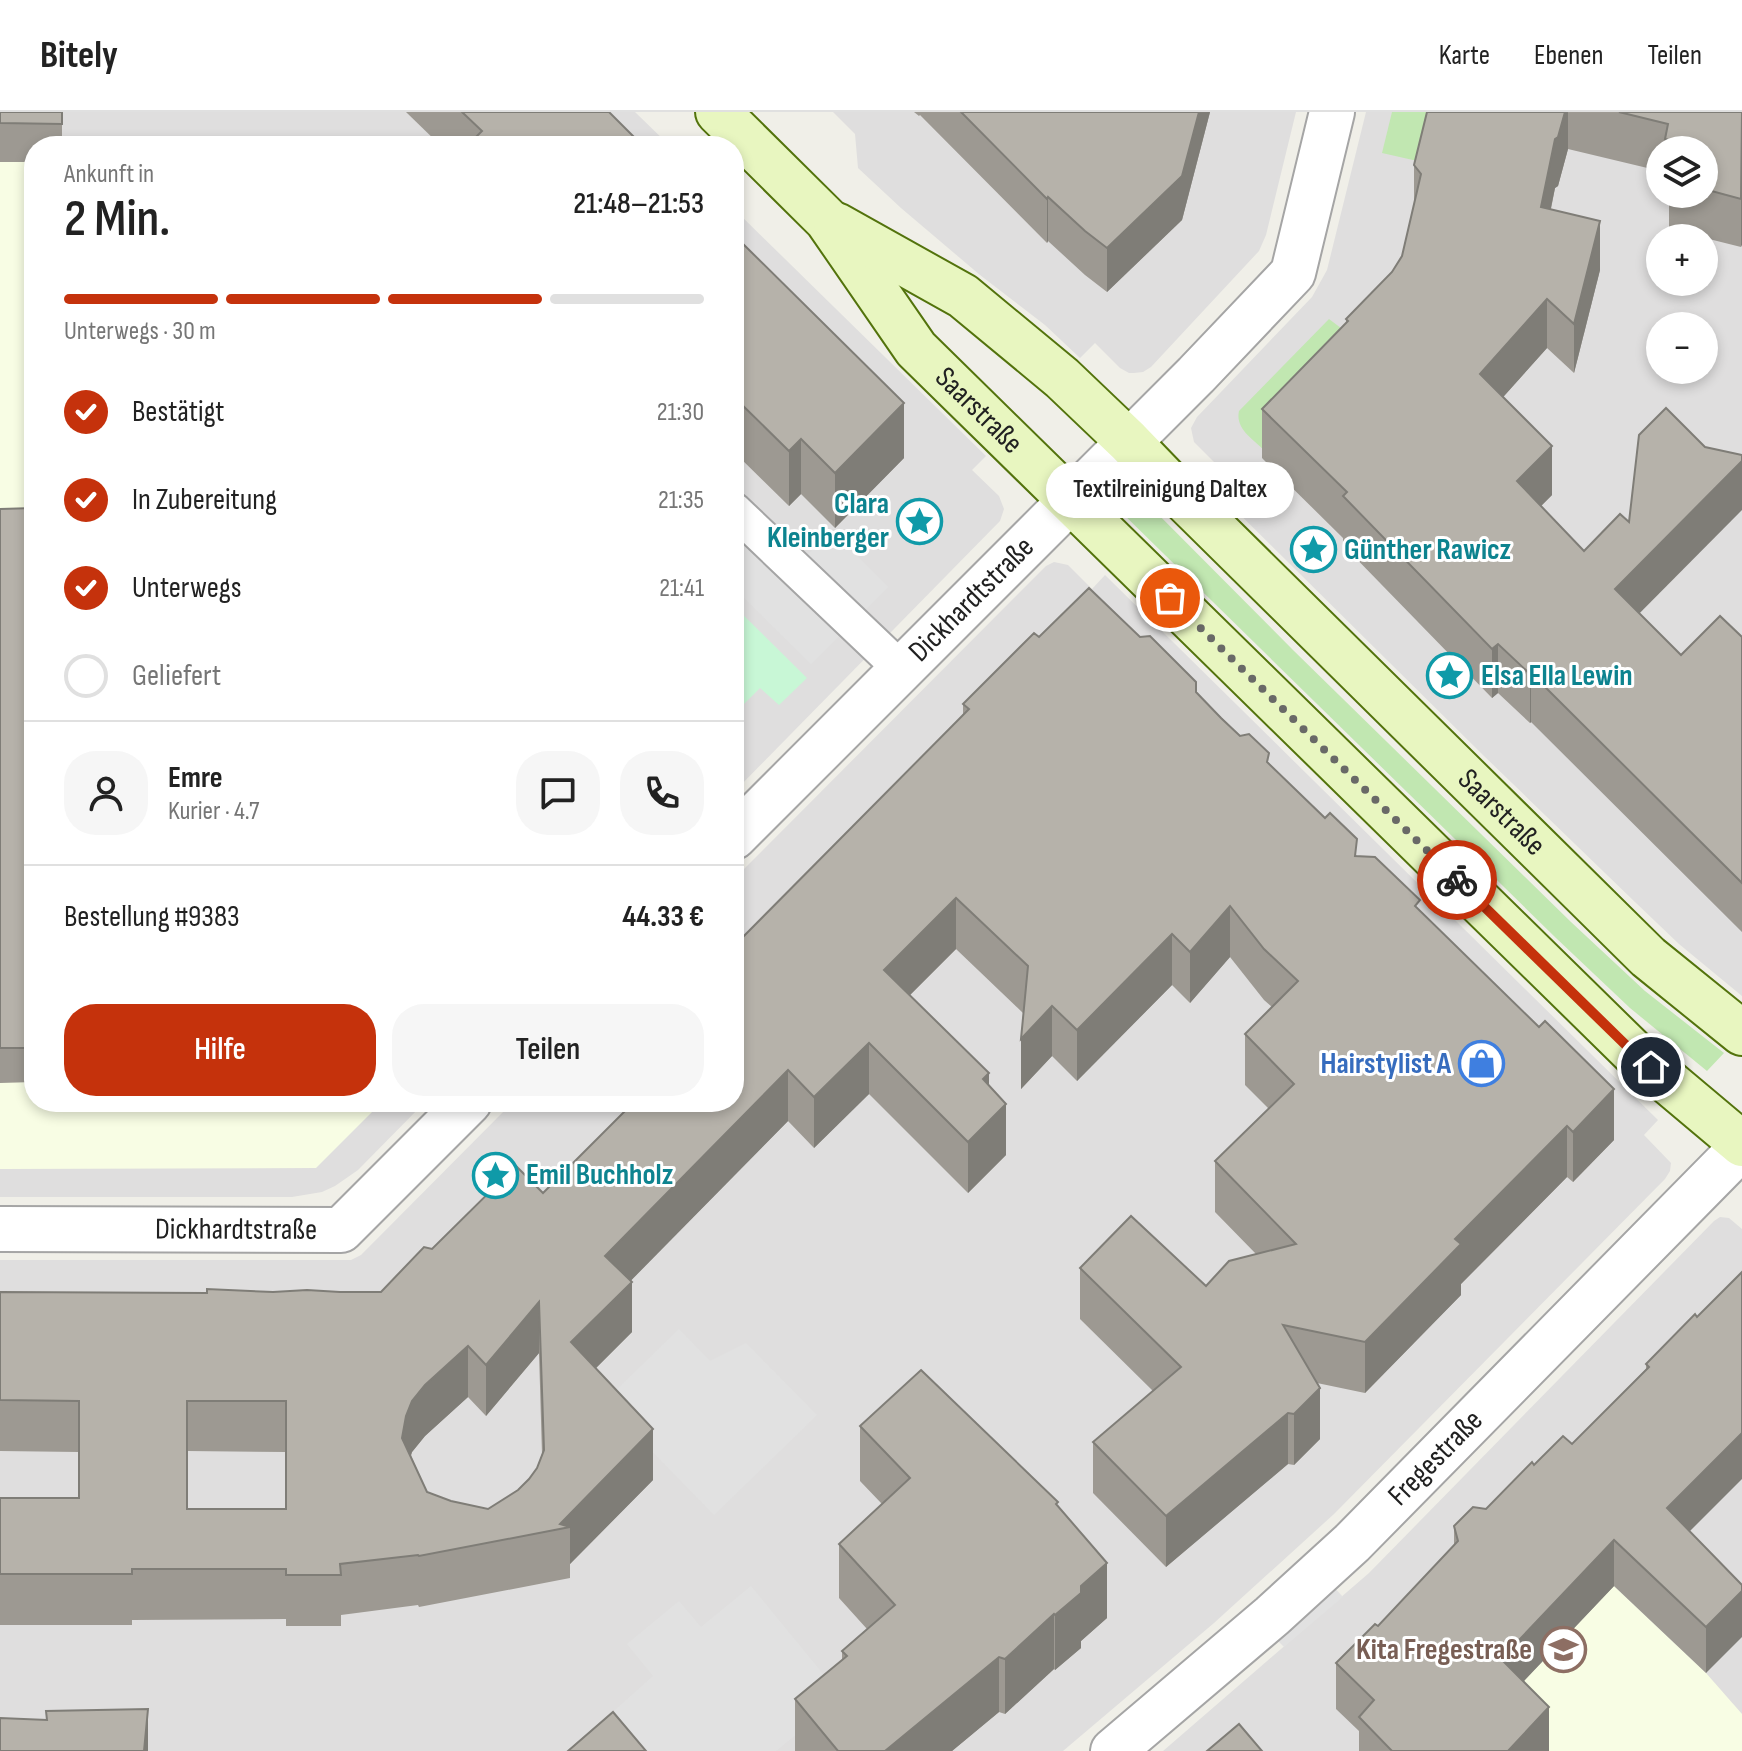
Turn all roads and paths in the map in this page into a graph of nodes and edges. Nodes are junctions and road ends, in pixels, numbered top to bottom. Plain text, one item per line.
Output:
1 (718, 112) edge
2 (1332, 112) edge
3 (742, 136) edge
4 (744, 138) edge
5 (827, 220) junction
6 (1128, 441) junction
7 (1069, 500) junction
8 (744, 520) edge
9 (901, 669) junction
10 (744, 827) edge
11 (1742, 1033) edge
12 (459, 1112) edge
13 (1742, 1145) edge
14 (0, 1229) edge
15 (1113, 1751) edge

1 - 3 main road, Saarstraße
2 - 6 street, Dickhardtstraße
4 - 5 main road, Saarstraße
5 - 6 main road, Saarstraße
5 - 7 main road, Saarstraße
6 - 7 street, Dickhardtstraße
6 - 11 main road, Saarstraße
7 - 9 street, Dickhardtstraße
7 - 13 main road, Saarstraße
8 - 9 lane
9 - 10 street, Dickhardtstraße
12 - 14 street, Dickhardtstraße
13 - 15 street, Fregestraße

